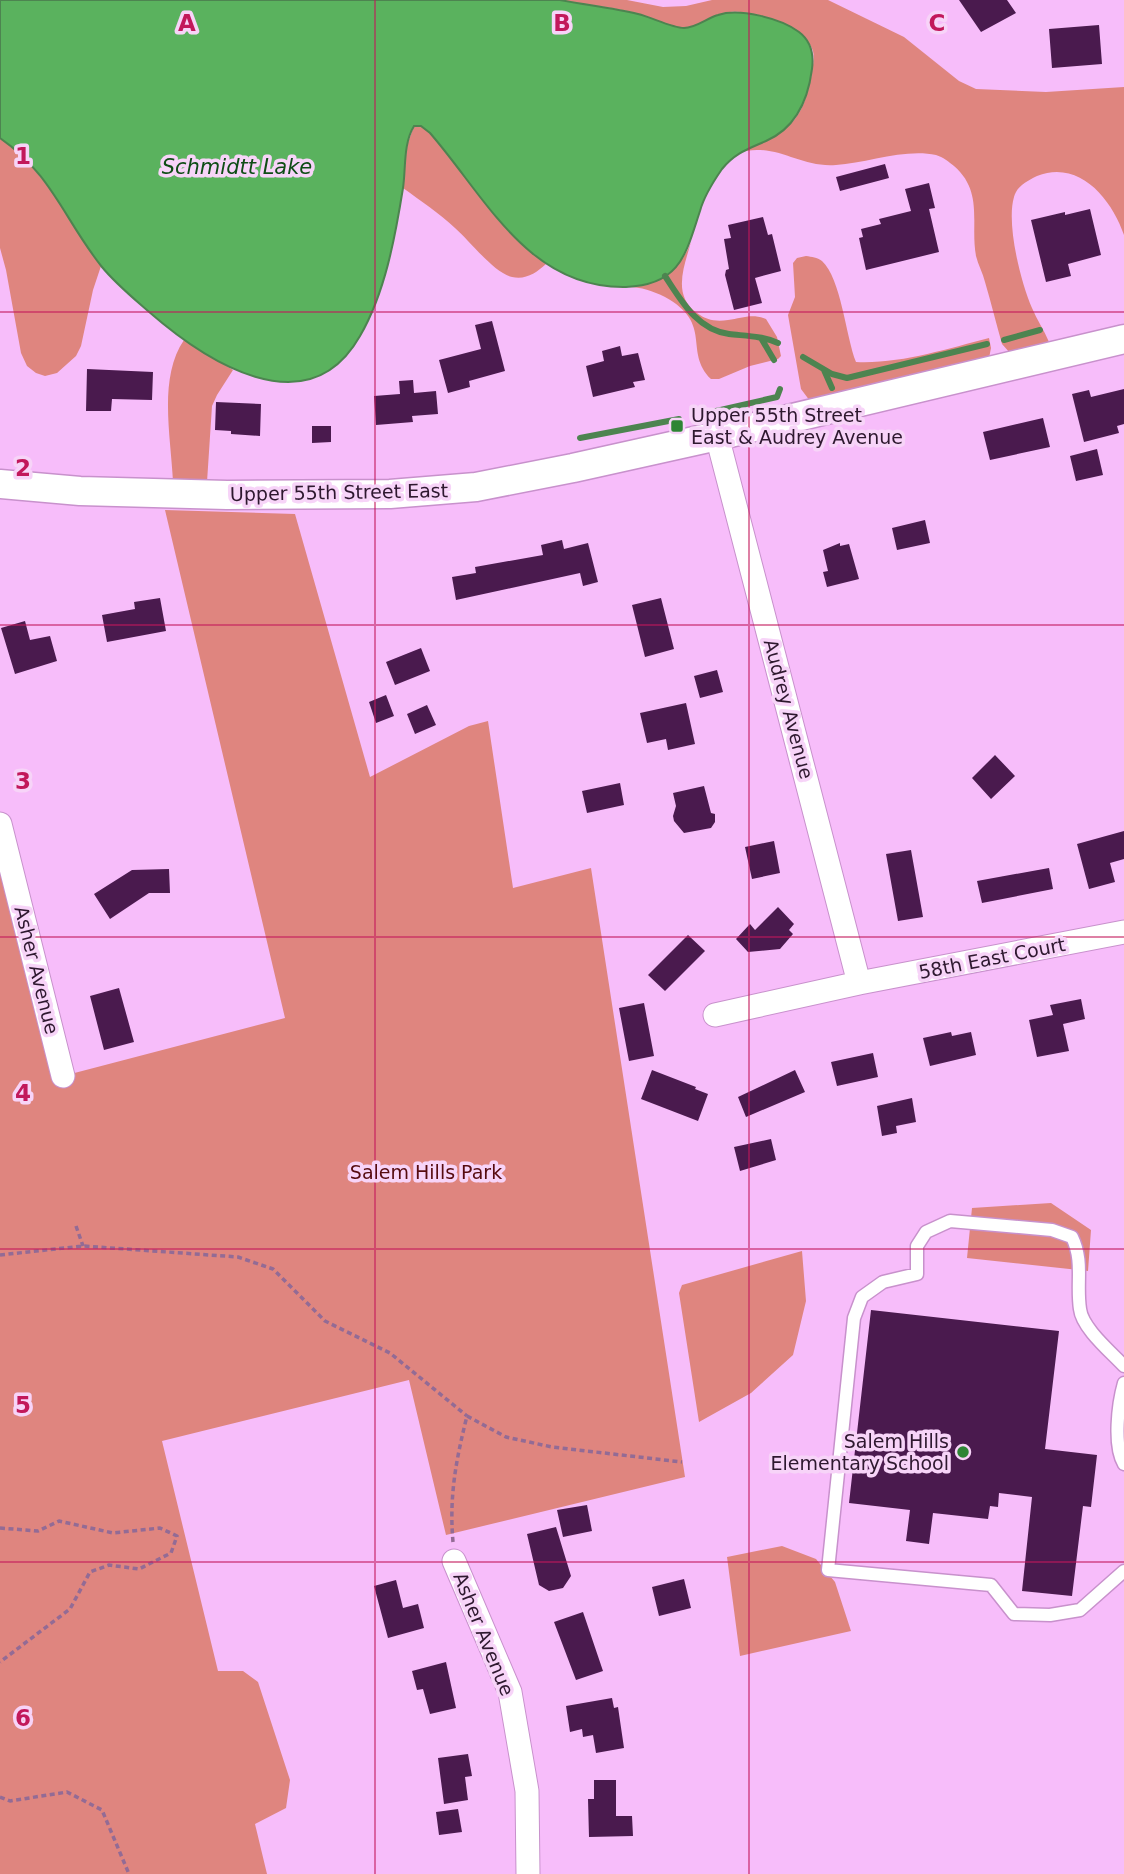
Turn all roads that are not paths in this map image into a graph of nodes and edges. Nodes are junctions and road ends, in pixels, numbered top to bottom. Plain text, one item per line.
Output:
1 (1124, 340) edge
2 (717, 436) junction
3 (0, 484) edge
4 (0, 824) edge
5 (1124, 932) edge
6 (859, 983) junction
7 (715, 1015) dead end
8 (63, 1076) dead end
9 (1124, 1366) edge
10 (1124, 1383) edge
11 (1124, 1464) edge
12 (454, 1561) road end
13 (1124, 1571) edge
14 (528, 1874) edge

1 - 2 street, Upper 55th Street East
2 - 3 street, Upper 55th Street East
2 - 6 street, Audrey Avenue
4 - 8 street, Asher Avenue
5 - 6 street, 58th East Court
6 - 7 street, 58th East Court
9 - 13 lane
10 - 11 lane
12 - 14 street, Asher Avenue

